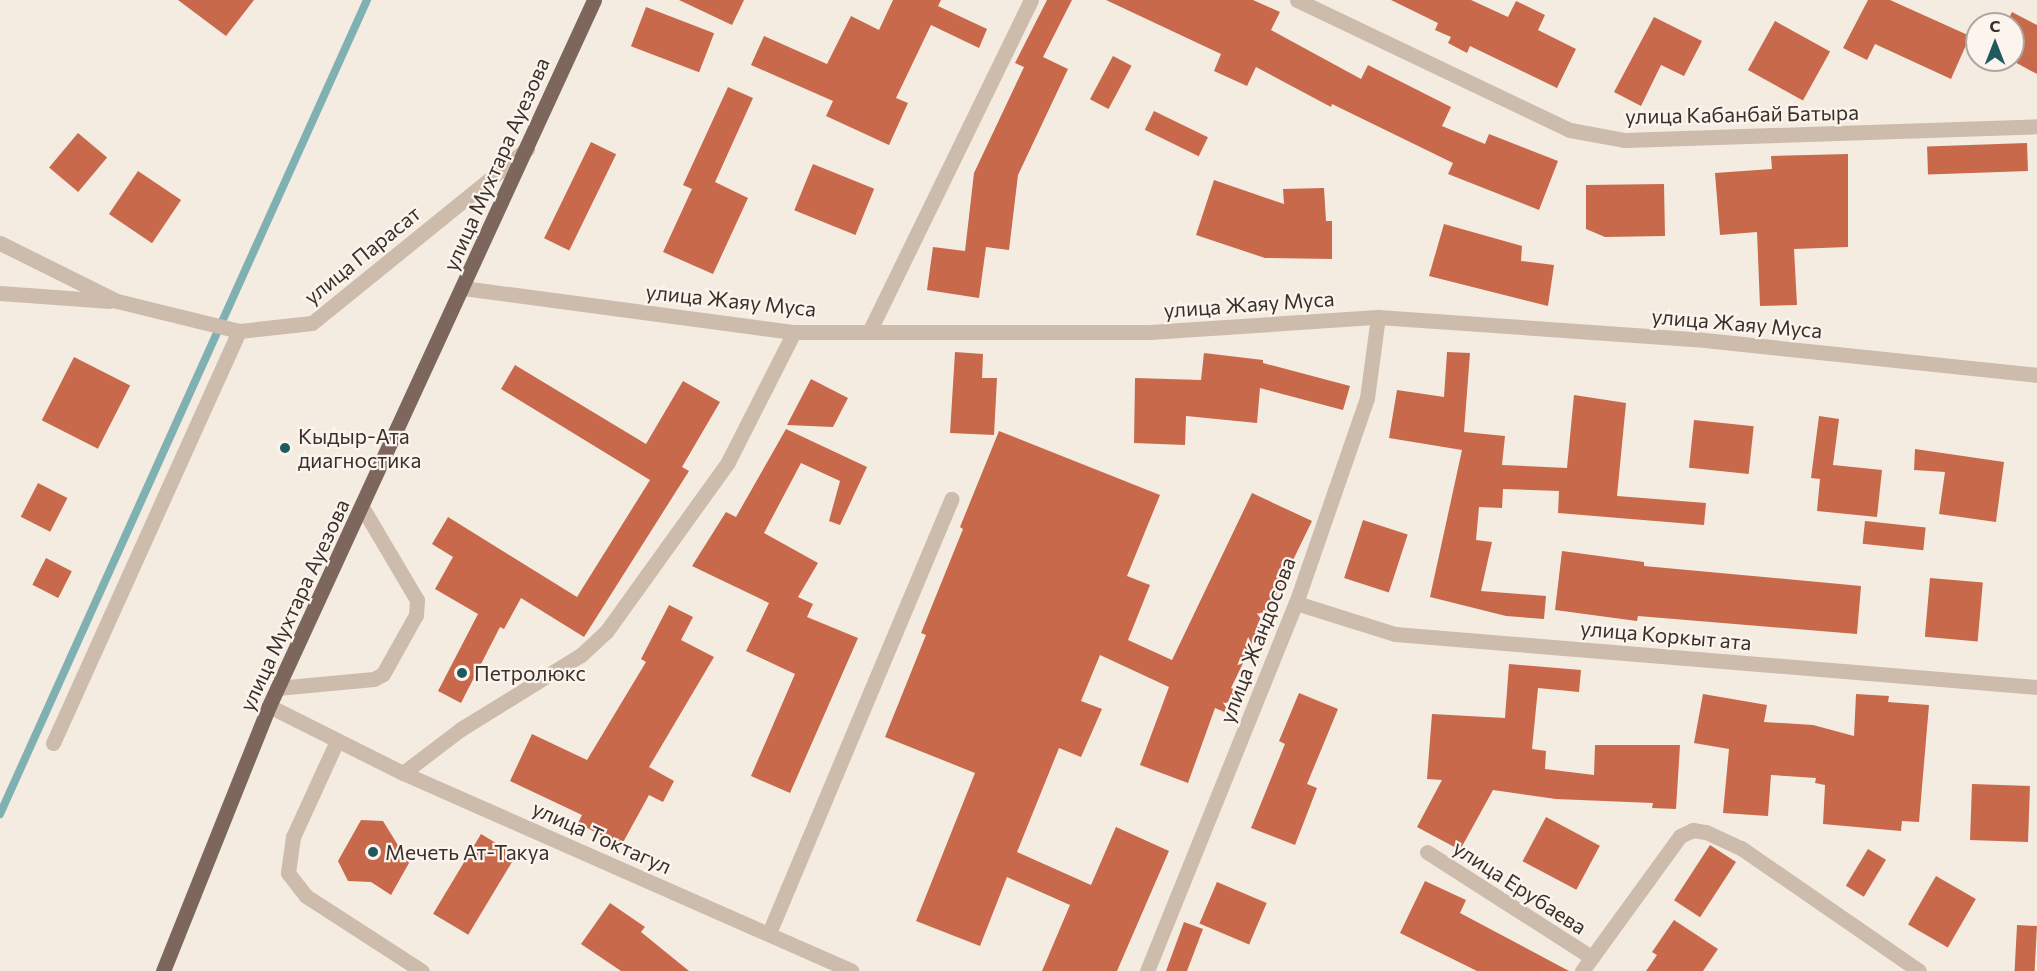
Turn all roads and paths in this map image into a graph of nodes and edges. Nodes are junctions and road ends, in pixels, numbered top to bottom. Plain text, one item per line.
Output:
1 (594, 0) edge
2 (1030, 0) edge
3 (1297, 0) edge
4 (2037, 126) edge
5 (527, 149) junction
6 (0, 243) edge
7 (463, 288) junction
8 (0, 293) edge
9 (117, 301) junction
10 (1378, 317) junction
11 (236, 330) junction
12 (870, 330) junction
13 (794, 332) junction
14 (2037, 375) edge
15 (951, 499) dead end
16 (362, 507) junction
17 (1296, 603) junction
18 (2037, 687) edge
19 (277, 688) junction
20 (269, 706) junction
21 (53, 743) dead end
22 (336, 743) junction
23 (403, 773) junction
24 (1427, 852) dead end
25 (769, 933) junction
26 (1591, 957) junction
27 (163, 971) edge
28 (422, 971) edge
29 (851, 971) edge
30 (1148, 971) edge
31 (1582, 971) edge
32 (1919, 971) edge

1 - 5 main road, улица Мухтара Ауезова
2 - 12 street
3 - 4 street, улица Кабанбай Батыра
5 - 7 main road, улица Мухтара Ауезова
5 - 11 street, улица Парасат
6 - 9 street, улица Парасат
7 - 13 street, улица Жаяу Муса
7 - 16 main road, улица Мухтара Ауезова
8 - 9 street
9 - 11 street, улица Парасат
10 - 12 street, улица Жаяу Муса
10 - 14 street, улица Жаяу Муса
10 - 17 street, улица Жандосова
11 - 21 street
12 - 13 street, улица Жаяу Муса
13 - 23 street
15 - 25 street
16 - 19 main road, улица Мухтара Ауезова
16 - 19 street
17 - 18 street, улица Коркыт ата
17 - 30 street, улица Жандосова
19 - 20 main road, улица Мухтара Ауезова
20 - 22 street, улица Токтагул
20 - 27 main road, улица Мухтара Ауезова
22 - 23 street, улица Токтагул
22 - 28 street
23 - 25 street, улица Токтагул
24 - 26 street, улица Ерубаева
25 - 29 street, улица Токтагул
26 - 31 street
26 - 32 street

